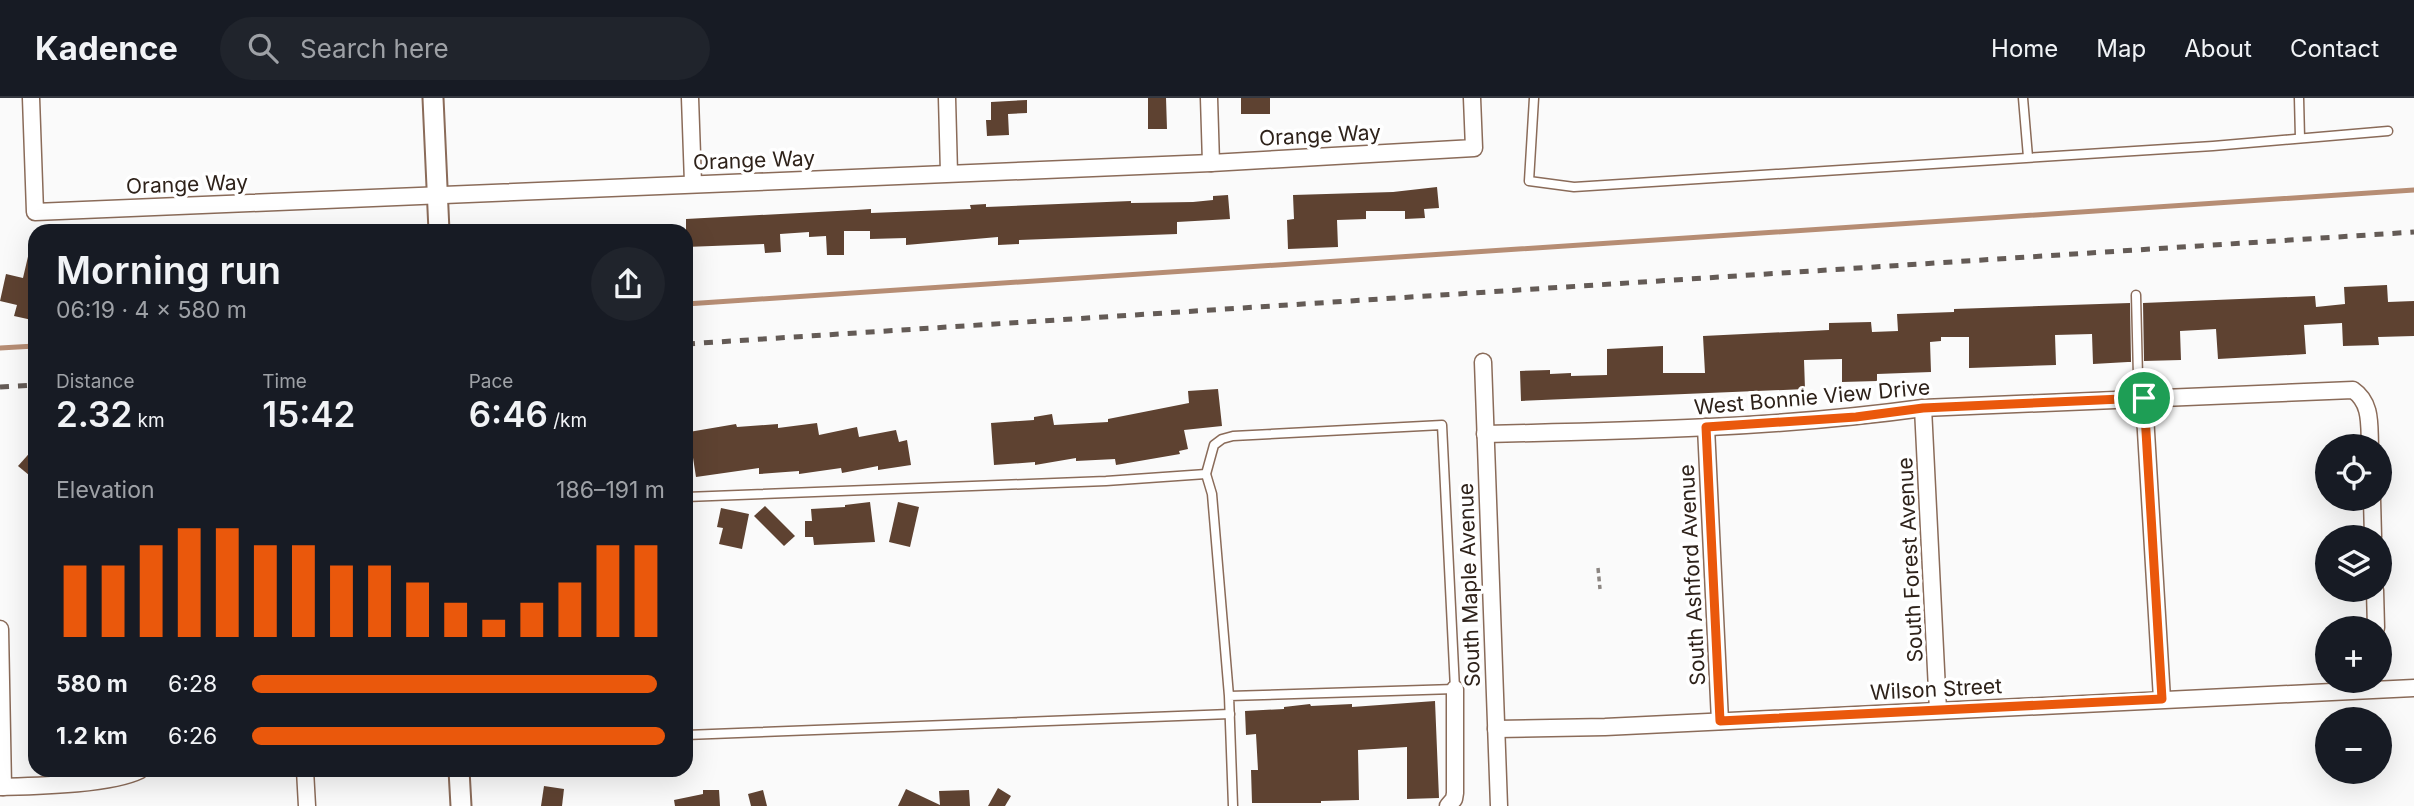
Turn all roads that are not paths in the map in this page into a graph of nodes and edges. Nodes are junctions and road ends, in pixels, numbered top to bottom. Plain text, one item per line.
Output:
1 (31, 98) edge
2 (433, 98) edge
3 (690, 98) edge
4 (947, 98) edge
5 (1209, 98) edge
6 (1472, 98) edge
7 (1534, 98) edge
8 (2023, 98) edge
9 (2299, 98) edge
10 (2388, 131) dead end
11 (2300, 138) junction
12 (2028, 157) junction
13 (1212, 163) junction
14 (949, 173) junction
15 (693, 183) junction
16 (436, 195) junction
17 (438, 224) edge
18 (2136, 295) dead end
19 (1483, 362) dead end
20 (2144, 398) junction
21 (1923, 408) junction
22 (1706, 427) junction
23 (1485, 434) junction
24 (2369, 434) edge
25 (1206, 474) junction
26 (693, 497) edge
27 (0, 629) edge
28 (2392, 686) edge
29 (2414, 688) edge
30 (1455, 689) junction
31 (2315, 689) edge
32 (1229, 696) junction
33 (2162, 699) junction
34 (1938, 710) junction
35 (1230, 714) junction
36 (1720, 721) junction
37 (1496, 729) junction
38 (693, 734) edge
39 (115, 777) edge
40 (305, 777) edge
41 (459, 777) edge
42 (1, 787) edge
43 (307, 806) edge
44 (461, 806) edge
45 (1233, 806) edge
46 (1448, 806) edge
47 (1499, 806) edge

1 - 16 street, Orange Way
2 - 16 street
3 - 15 street
4 - 14 street
5 - 13 street
6 - 13 street, Orange Way
7 - 12 lane
8 - 12 lane
9 - 11 lane
10 - 11 lane
11 - 12 lane
13 - 14 street, Orange Way
14 - 15 street, Orange Way
15 - 16 street, Orange Way
16 - 17 street
18 - 20 lane
19 - 23 street, South Maple Avenue
20 - 21 street, West Bonnie View Drive
20 - 24 street, West Bonnie View Drive
20 - 33 street
21 - 22 street, West Bonnie View Drive
21 - 34 street, South Forest Avenue
22 - 23 street, West Bonnie View Drive
22 - 36 street, South Ashford Avenue
23 - 37 street, South Maple Avenue
25 - 26 lane
25 - 30 lane
25 - 32 lane
27 - 42 street
28 - 29 street, Wilson Street
30 - 32 lane
30 - 46 street
31 - 33 street, Wilson Street
32 - 35 lane
33 - 34 street, Wilson Street
34 - 36 street, Wilson Street
35 - 38 lane
35 - 45 lane
36 - 37 street, Wilson Street
37 - 47 street, South Maple Avenue
39 - 42 street
40 - 43 street
41 - 44 street

